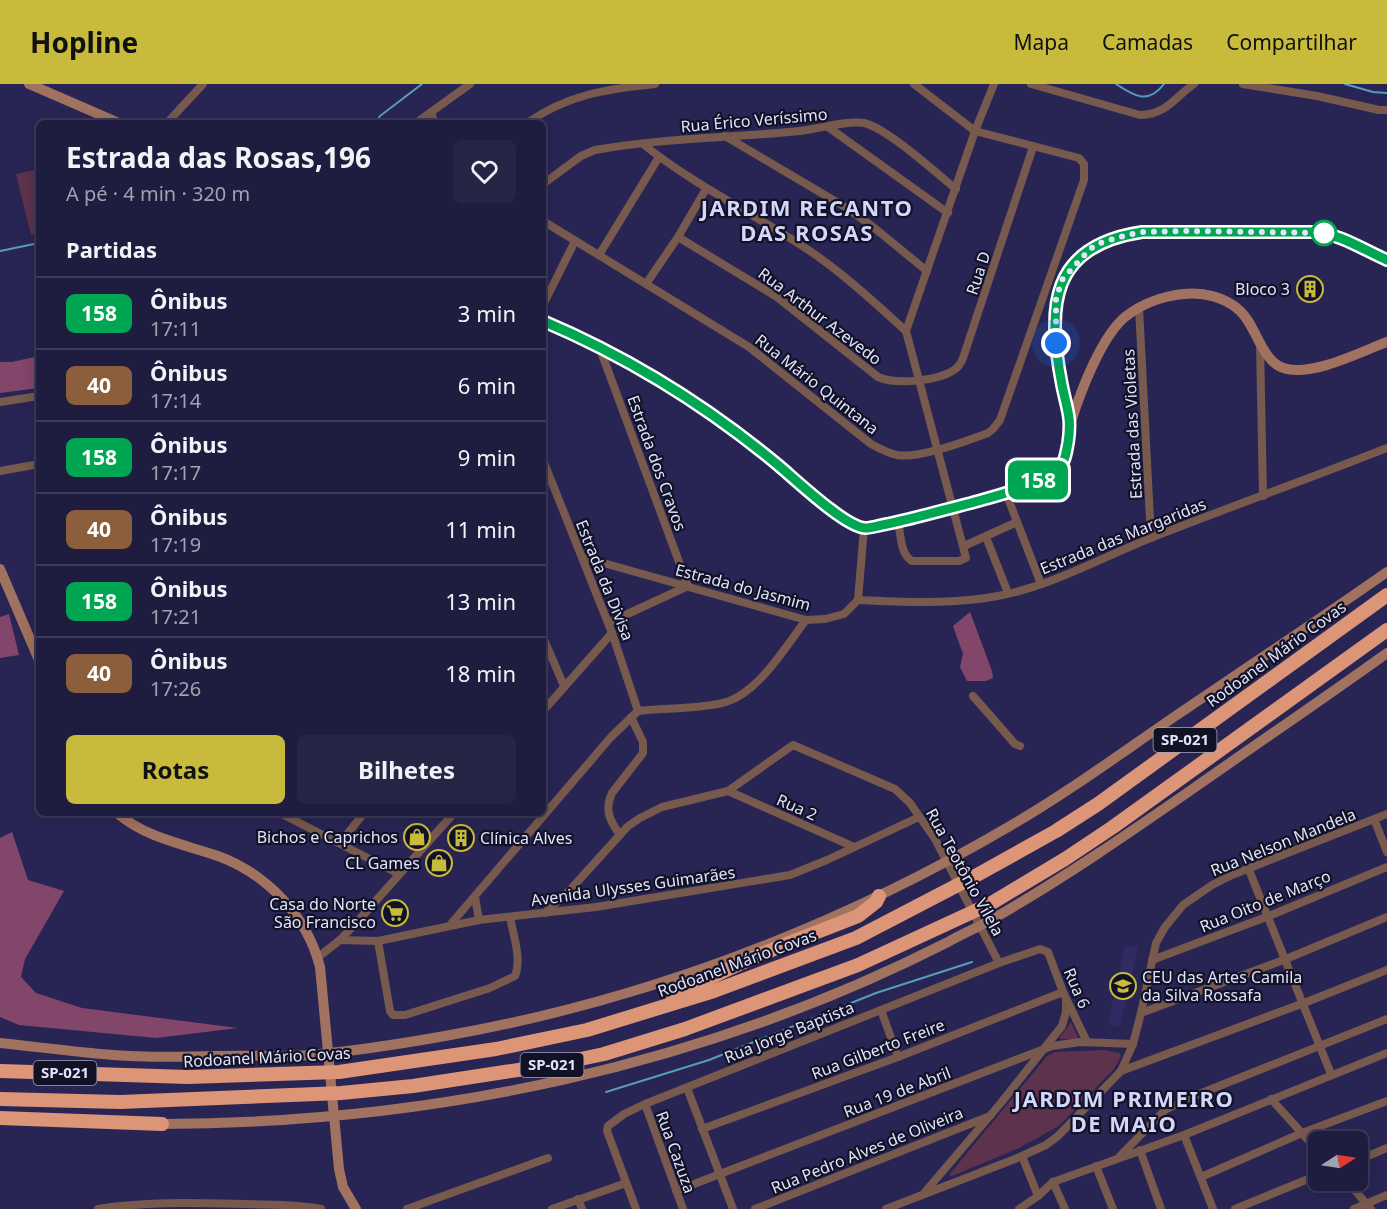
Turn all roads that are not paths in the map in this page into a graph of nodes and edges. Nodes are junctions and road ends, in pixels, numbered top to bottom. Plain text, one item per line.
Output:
1 (29, 84) edge
2 (203, 84) edge
3 (470, 84) edge
4 (656, 84) edge
5 (914, 84) edge
6 (994, 84) edge
7 (1030, 84) edge
8 (1194, 84) edge
9 (1243, 84) edge
10 (1387, 110) edge
11 (431, 112) junction
12 (112, 120) edge
13 (170, 120) edge
14 (420, 120) edge
15 (434, 120) edge
16 (532, 120) edge
17 (828, 127) junction
18 (975, 131) junction
19 (754, 134) junction
20 (725, 136) junction
21 (643, 144) junction
22 (1032, 147) junction
23 (755, 153) junction
24 (659, 157) junction
25 (546, 182) edge
26 (706, 189) junction
27 (956, 189) junction
28 (948, 213) junction
29 (546, 223) edge
30 (678, 237) junction
31 (575, 241) junction
32 (599, 255) junction
33 (1387, 260) edge
34 (927, 272) junction
35 (646, 284) junction
36 (546, 299) edge
37 (1139, 308) junction
38 (546, 322) edge
39 (906, 331) junction
40 (1260, 342) junction
41 (1387, 342) edge
42 (600, 349) junction
43 (920, 381) junction
44 (36, 396) edge
45 (0, 402) edge
46 (1071, 422) junction
47 (1387, 448) edge
48 (939, 449) junction
49 (36, 465) edge
50 (0, 471) edge
51 (546, 475) edge
52 (1006, 493) junction
53 (1263, 496) junction
54 (953, 507) junction
55 (898, 522) junction
56 (1017, 522) junction
57 (864, 528) junction
58 (986, 537) junction
59 (1151, 538) junction
60 (964, 546) junction
61 (582, 557) junction
62 (0, 569) edge
63 (1387, 572) edge
64 (1041, 584) junction
65 (688, 586) junction
66 (1008, 593) junction
67 (1387, 595) edge
68 (858, 600) junction
69 (806, 620) junction
70 (608, 623) junction
71 (1387, 630) edge
72 (612, 633) junction
73 (546, 644) edge
74 (36, 647) edge
75 (1387, 653) edge
76 (564, 686) junction
77 (973, 696) dead end
78 (546, 707) edge
79 (638, 711) junction
80 (631, 717) junction
81 (1020, 746) dead end
82 (728, 791) junction
83 (546, 813) edge
84 (1387, 814) edge
85 (122, 816) edge
86 (286, 816) edge
87 (362, 816) edge
88 (451, 816) edge
89 (544, 816) edge
90 (919, 817) junction
91 (1374, 819) junction
92 (620, 835) junction
93 (340, 843) junction
94 (854, 847) junction
95 (1387, 852) edge
96 (1387, 867) edge
97 (1249, 870) junction
98 (399, 874) junction
99 (570, 890) junction
100 (475, 897) junction
101 (879, 897) junction
102 (570, 910) junction
103 (993, 911) junction
104 (545, 913) junction
105 (1269, 916) junction
106 (510, 917) junction
107 (1387, 918) edge
108 (479, 920) junction
109 (450, 925) junction
110 (340, 940) junction
111 (378, 941) junction
112 (1040, 949) joint
113 (317, 958) junction
114 (1286, 959) junction
115 (1152, 960) junction
116 (999, 963) junction
117 (1387, 970) edge
118 (1064, 994) junction
119 (1304, 1003) junction
120 (657, 1009) junction
121 (881, 1010) junction
122 (1141, 1013) junction
123 (1387, 1019) edge
124 (1087, 1042) junction
125 (0, 1043) edge
126 (1133, 1044) junction
127 (1320, 1045) junction
128 (1042, 1050) junction
129 (1387, 1053) edge
130 (898, 1057) junction
131 (0, 1071) edge
132 (1121, 1071) junction
133 (1331, 1074) junction
134 (687, 1088) junction
135 (0, 1099) edge
136 (1271, 1099) junction
137 (1387, 1101) edge
138 (645, 1104) junction
139 (990, 1116) junction
140 (0, 1118) edge
141 (162, 1124) junction
142 (0, 1126) edge
143 (702, 1129) junction
144 (1302, 1133) junction
145 (1184, 1135) junction
146 (1308, 1140) edge
147 (1387, 1148) edge
148 (1140, 1150) junction
149 (1022, 1156) junction
150 (1368, 1156) edge
151 (1119, 1157) junction
152 (548, 1158) dead end
153 (1096, 1166) junction
154 (719, 1173) junction
155 (1201, 1177) junction
156 (1308, 1179) edge
157 (1053, 1182) junction
158 (626, 1183) junction
159 (676, 1191) junction
160 (1356, 1191) edge
161 (924, 1194) junction
162 (1387, 1195) edge
163 (1038, 1196) junction
164 (578, 1199) junction
165 (1369, 1206) edge
166 (1021, 1208) edge
167 (98, 1209) edge
168 (321, 1209) edge
169 (356, 1209) edge
170 (407, 1209) edge
171 (552, 1209) edge
172 (582, 1209) edge
173 (636, 1209) edge
174 (683, 1209) edge
175 (733, 1209) edge
176 (755, 1209) edge
177 (886, 1209) edge
178 (1065, 1209) edge
179 (1113, 1209) edge
180 (1161, 1209) edge
181 (1213, 1209) edge
182 (1235, 1209) edge
183 (1354, 1209) edge

1 - 12 main road
2 - 13 street
3 - 11 street
4 - 16 street
5 - 18 street
6 - 18 street
7 - 8 street
9 - 10 street
11 - 14 street
11 - 15 street
17 - 19 street, Rua Érico Veríssimo
17 - 27 street, Rua Érico Veríssimo
17 - 28 street
18 - 22 street
18 - 27 street
19 - 20 street, Rua Érico Veríssimo
19 - 23 street
20 - 21 street, Rua Érico Veríssimo
20 - 23 street
21 - 24 street
21 - 25 street, Rua Érico Veríssimo
22 - 43 street, Rua D
22 - 48 street, Rua Mário Quintana
23 - 34 street
24 - 26 street
24 - 32 street
26 - 30 street
26 - 39 street
27 - 28 street
28 - 34 street
29 - 31 street, Rua Mário Quintana
30 - 35 street
30 - 43 street, Rua Arthur Azevedo
31 - 32 street, Rua Mário Quintana
31 - 36 street
32 - 35 street, Rua Mário Quintana
33 - 46 main road
34 - 39 street
35 - 48 street, Rua Mário Quintana
37 - 40 main road
37 - 46 main road
37 - 59 street, Estrada das Violetas
38 - 42 main road
39 - 43 street
40 - 41 main road
40 - 53 street
42 - 57 main road
42 - 65 street, Estrada dos Cravos
43 - 48 street
44 - 45 street
46 - 52 main road
47 - 53 street, Estrada das Margaridas
48 - 54 street
49 - 50 street
51 - 61 street, Estrada da Divisa
52 - 54 main road
52 - 56 street
53 - 59 street, Estrada das Margaridas
54 - 55 main road
54 - 60 street
55 - 57 main road
55 - 60 street
56 - 58 street
56 - 64 street
57 - 68 street
58 - 60 street
58 - 66 street
59 - 64 street, Estrada das Margaridas
61 - 65 street, Estrada do Jasmim
61 - 70 street, Estrada da Divisa
62 - 74 main road
63 - 101 main road
64 - 66 street, Estrada das Margaridas
65 - 69 street, Estrada do Jasmim
65 - 70 street
66 - 68 street, Estrada das Margaridas
67 - 120 highway, Rodoanel Mário Covas / SP-021
68 - 69 street, Estrada do Jasmim
69 - 79 street
70 - 72 street, Estrada da Divisa
71 - 103 highway, SP-021
72 - 76 street
72 - 79 street, Estrada da Divisa
73 - 76 street
75 - 103 main road
76 - 78 street
77 - 81 street
79 - 80 street
80 - 83 street
80 - 92 street
82 - 90 street, Rua Teotônio Vilela
82 - 92 street, Rua Teotônio Vilela
82 - 94 street, Rua 2
84 - 91 street, Rua Nelson Mandela
85 - 113 main road
86 - 93 street
87 - 93 street
88 - 98 street
89 - 100 street
90 - 94 street, Avenida Ulysses Guimarães
90 - 116 street, Rua Teotônio Vilela
91 - 95 street
91 - 97 street, Rua Nelson Mandela
92 - 99 street, Rua Teotônio Vilela
93 - 98 street
94 - 102 street, Avenida Ulysses Guimarães
96 - 105 street, Rua Oito de Março
97 - 105 street
97 - 115 street, Rua Nelson Mandela
98 - 110 street
99 - 102 street
99 - 104 street, Rua Teotônio Vilela
100 - 108 street
100 - 109 street
101 - 120 highway
101 - 125 main road
102 - 104 street, Avenida Ulysses Guimarães
103 - 135 highway, SP-021
103 - 141 main road
104 - 106 street, Avenida Ulysses Guimarães
105 - 114 street
105 - 115 street, Rua Oito de Março
106 - 108 street, Avenida Ulysses Guimarães
106 - 111 street
107 - 114 street
108 - 109 street, Avenida Ulysses Guimarães
109 - 111 street, Avenida Ulysses Guimarães
110 - 111 street, Avenida Ulysses Guimarães
110 - 113 street
112 - 116 street, Rua Jorge Baptista
112 - 118 street, Rua 6
113 - 169 main road
114 - 119 street
114 - 122 street
115 - 122 street, Rua Nelson Mandela
116 - 121 street, Rua Jorge Baptista
117 - 119 street
118 - 124 street, Rua 6
118 - 128 street
118 - 130 street, Rua Gilberto Freire
119 - 127 street
119 - 132 street
120 - 131 highway, Rodoanel Mário Covas / SP-021
121 - 130 street
121 - 134 street, Rua Jorge Baptista
122 - 126 street, Rua Nelson Mandela
123 - 127 street
124 - 126 street, Rua 19 de Abril
124 - 128 street, Rua 19 de Abril
126 - 132 street, Rua Nelson Mandela
127 - 133 street
127 - 151 street
128 - 139 street
128 - 154 street, Rua 19 de Abril
129 - 133 street
130 - 143 street, Rua Gilberto Freire
132 - 149 street, Rua Nelson Mandela
133 - 136 street
134 - 138 street, Rua Jorge Baptista
134 - 143 street
136 - 144 street
136 - 145 street
137 - 144 street
138 - 158 street, Rua Jorge Baptista
138 - 159 street, Rua Cazuza
139 - 161 street
139 - 176 street, Rua Pedro Alves de Oliveira
140 - 141 highway
141 - 142 highway
143 - 154 street
144 - 146 street
144 - 155 street
145 - 148 street
145 - 155 street
147 - 150 street
148 - 151 street
148 - 180 street
149 - 161 street, Rua Nelson Mandela
149 - 163 street
151 - 153 street
152 - 170 street
153 - 157 street
153 - 179 street
154 - 159 street, Rua 19 de Abril
154 - 175 street
155 - 181 street
156 - 182 street
157 - 163 street
157 - 178 street
158 - 164 street
158 - 173 street
159 - 174 street, Rua Cazuza
160 - 165 street
161 - 177 street, Rua Nelson Mandela
162 - 165 street
163 - 166 street
164 - 171 street
164 - 172 street
165 - 183 street
167 - 168 street

